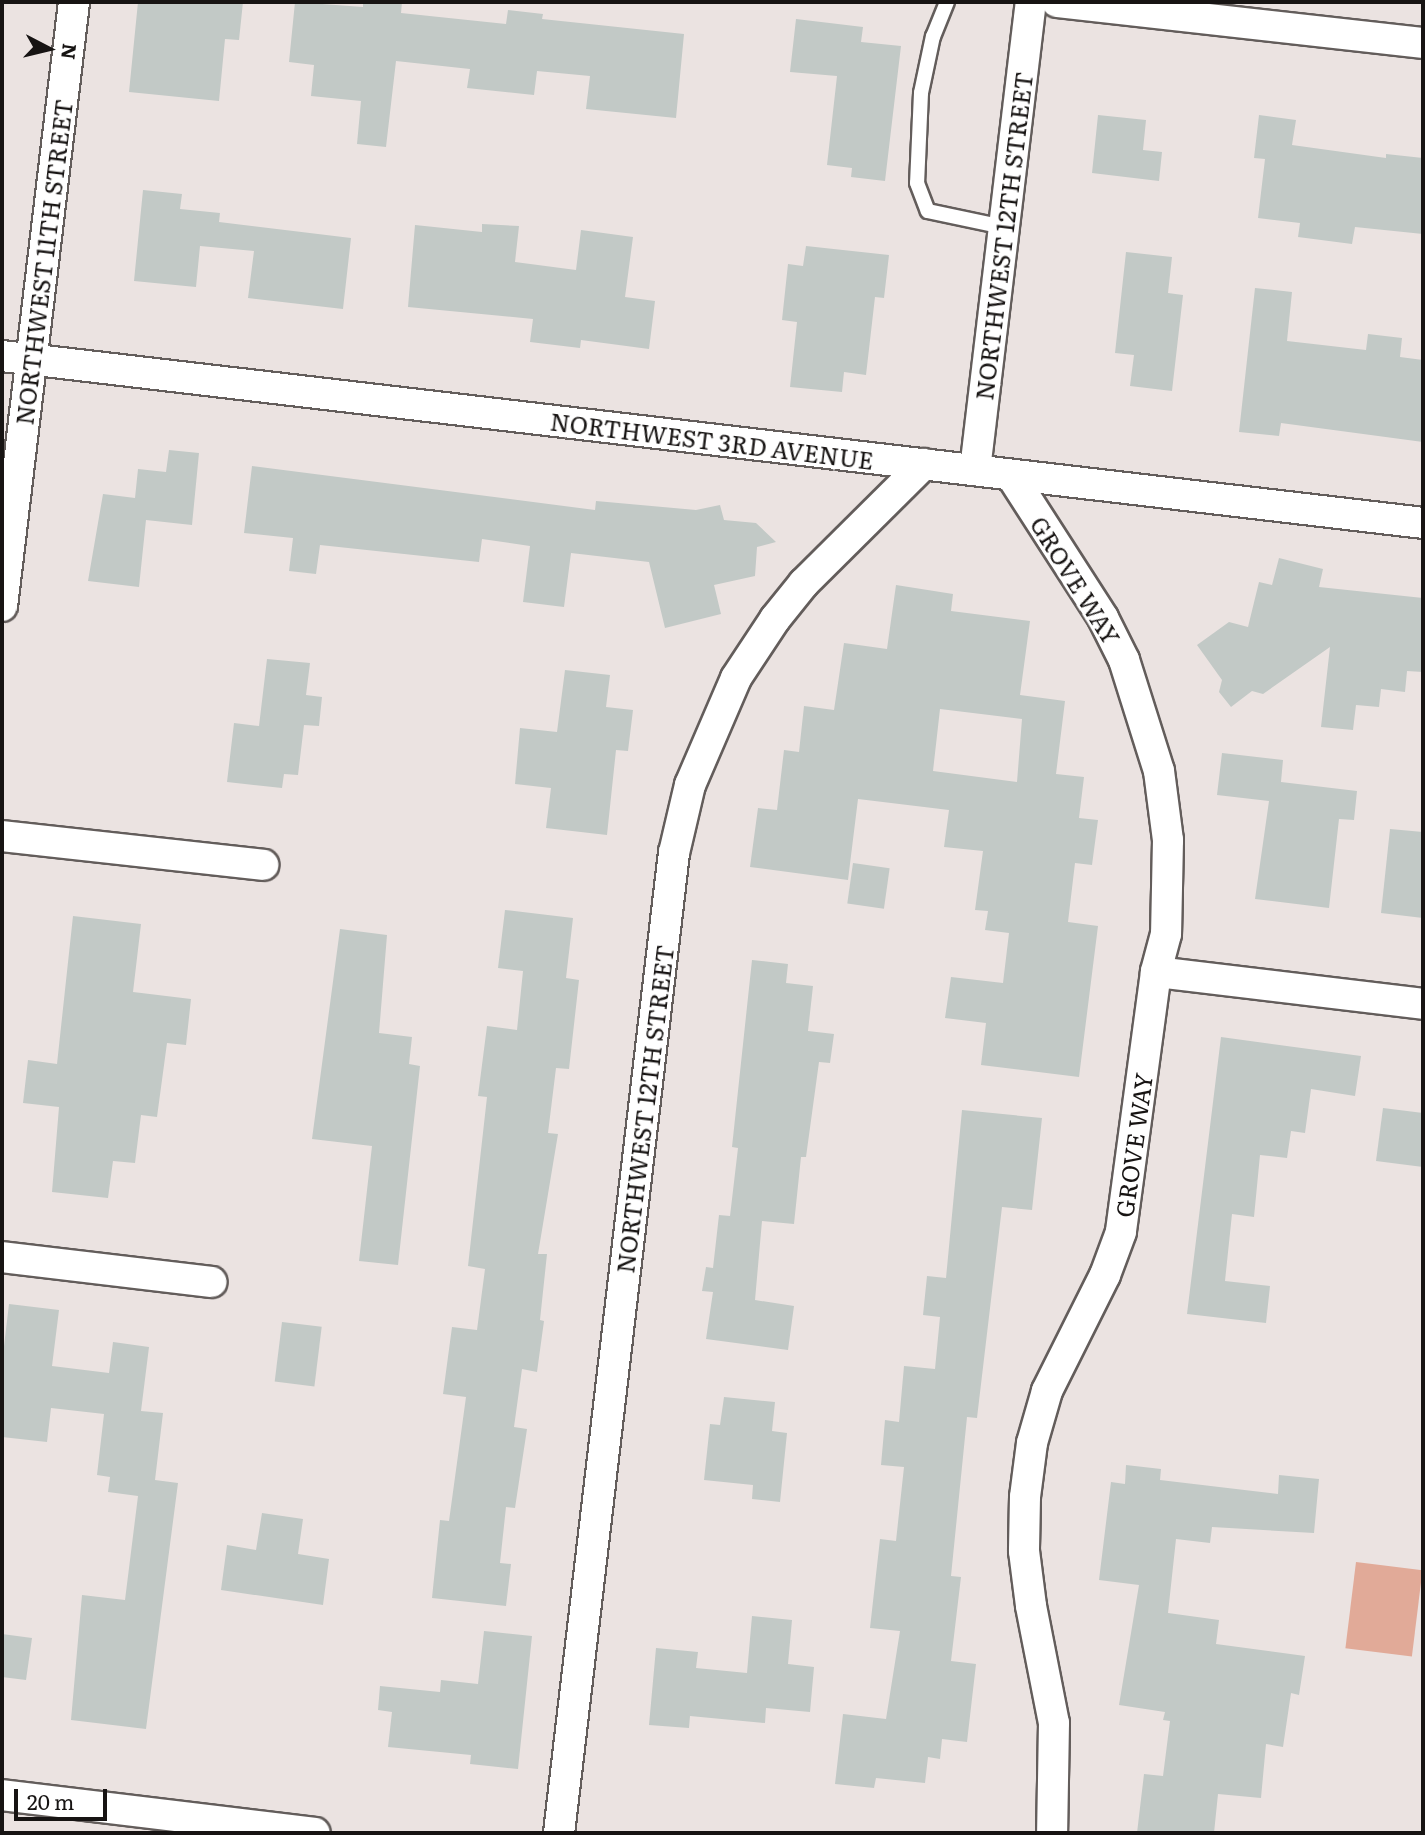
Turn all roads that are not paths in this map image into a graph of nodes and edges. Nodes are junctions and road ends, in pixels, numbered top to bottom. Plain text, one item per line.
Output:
1 (74, 2) edge
2 (947, 2) edge
3 (1031, 2) edge
4 (1056, 2) edge
5 (1423, 43) edge
6 (1004, 227) junction
7 (2, 356) edge
8 (31, 359) junction
9 (924, 464) junction
10 (975, 470) junction
11 (1011, 475) junction
12 (1423, 523) edge
13 (2, 606) edge
14 (2, 836) edge
15 (263, 865) dead end
16 (1156, 972) junction
17 (1423, 1004) edge
18 (2, 1257) edge
19 (212, 1282) dead end
20 (2, 1796) edge
21 (312, 1833) edge
22 (559, 1833) edge
23 (1052, 1833) edge

1 - 8 street, NORTHWEST 11TH STREET
2 - 6 lane
3 - 6 street, NORTHWEST 12TH STREET
4 - 5 street
6 - 10 street, NORTHWEST 12TH STREET
7 - 8 street, NORTHWEST 3RD AVENUE
8 - 9 street, NORTHWEST 3RD AVENUE
8 - 13 street, NORTHWEST 11TH STREET
9 - 10 street, NORTHWEST 3RD AVENUE
9 - 22 street, NORTHWEST 12TH STREET
10 - 11 street, NORTHWEST 3RD AVENUE
11 - 12 street, NORTHWEST 3RD AVENUE
11 - 16 street, GROVE WAY
14 - 15 street
16 - 17 street
16 - 23 street, GROVE WAY
18 - 19 street
20 - 21 street

